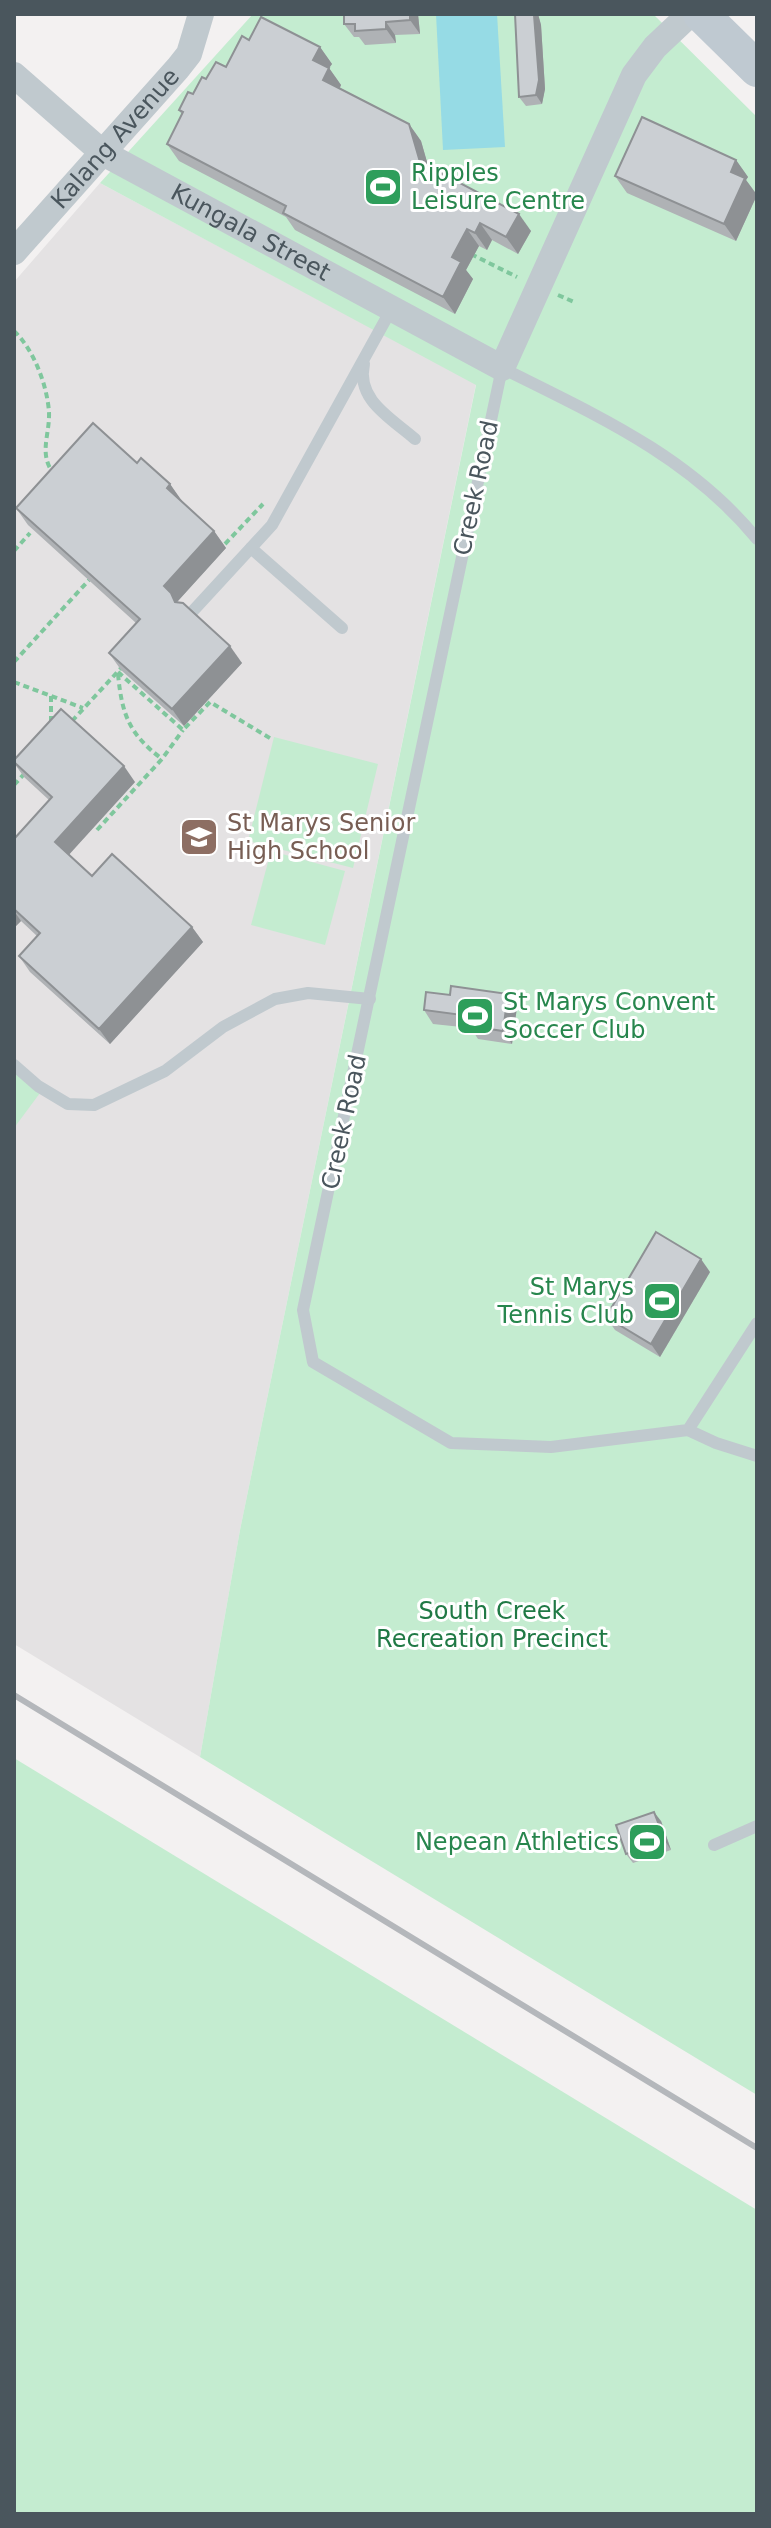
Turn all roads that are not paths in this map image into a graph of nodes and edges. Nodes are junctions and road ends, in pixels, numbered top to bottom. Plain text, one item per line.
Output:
1 (201, 14) edge
2 (690, 14) edge
3 (701, 14) edge
4 (757, 69) edge
5 (14, 75) edge
6 (103, 153) junction
7 (14, 252) edge
8 (392, 308) junction
9 (366, 353) junction
10 (502, 368) junction
11 (415, 439) dead end
12 (757, 539) edge
13 (251, 548) junction
14 (192, 612) edge
15 (342, 628) dead end
16 (370, 999) junction
17 (14, 1065) edge
18 (757, 1323) edge
19 (688, 1430) junction
20 (757, 1456) edge
21 (757, 1826) edge
22 (714, 1845) dead end

1 - 6 street, Kalang Avenue
2 - 10 street, Creek Road
3 - 4 street
5 - 6 street, Kungala Street
6 - 7 street, Kalang Avenue
6 - 8 street, Kungala Street
8 - 9 lane
8 - 10 street, Kungala Street
9 - 11 lane
9 - 13 lane
10 - 12 lane
10 - 16 lane, Creek Road
13 - 14 lane
13 - 15 lane
16 - 17 lane
16 - 19 lane, Creek Road
18 - 19 lane
19 - 20 lane
21 - 22 lane

